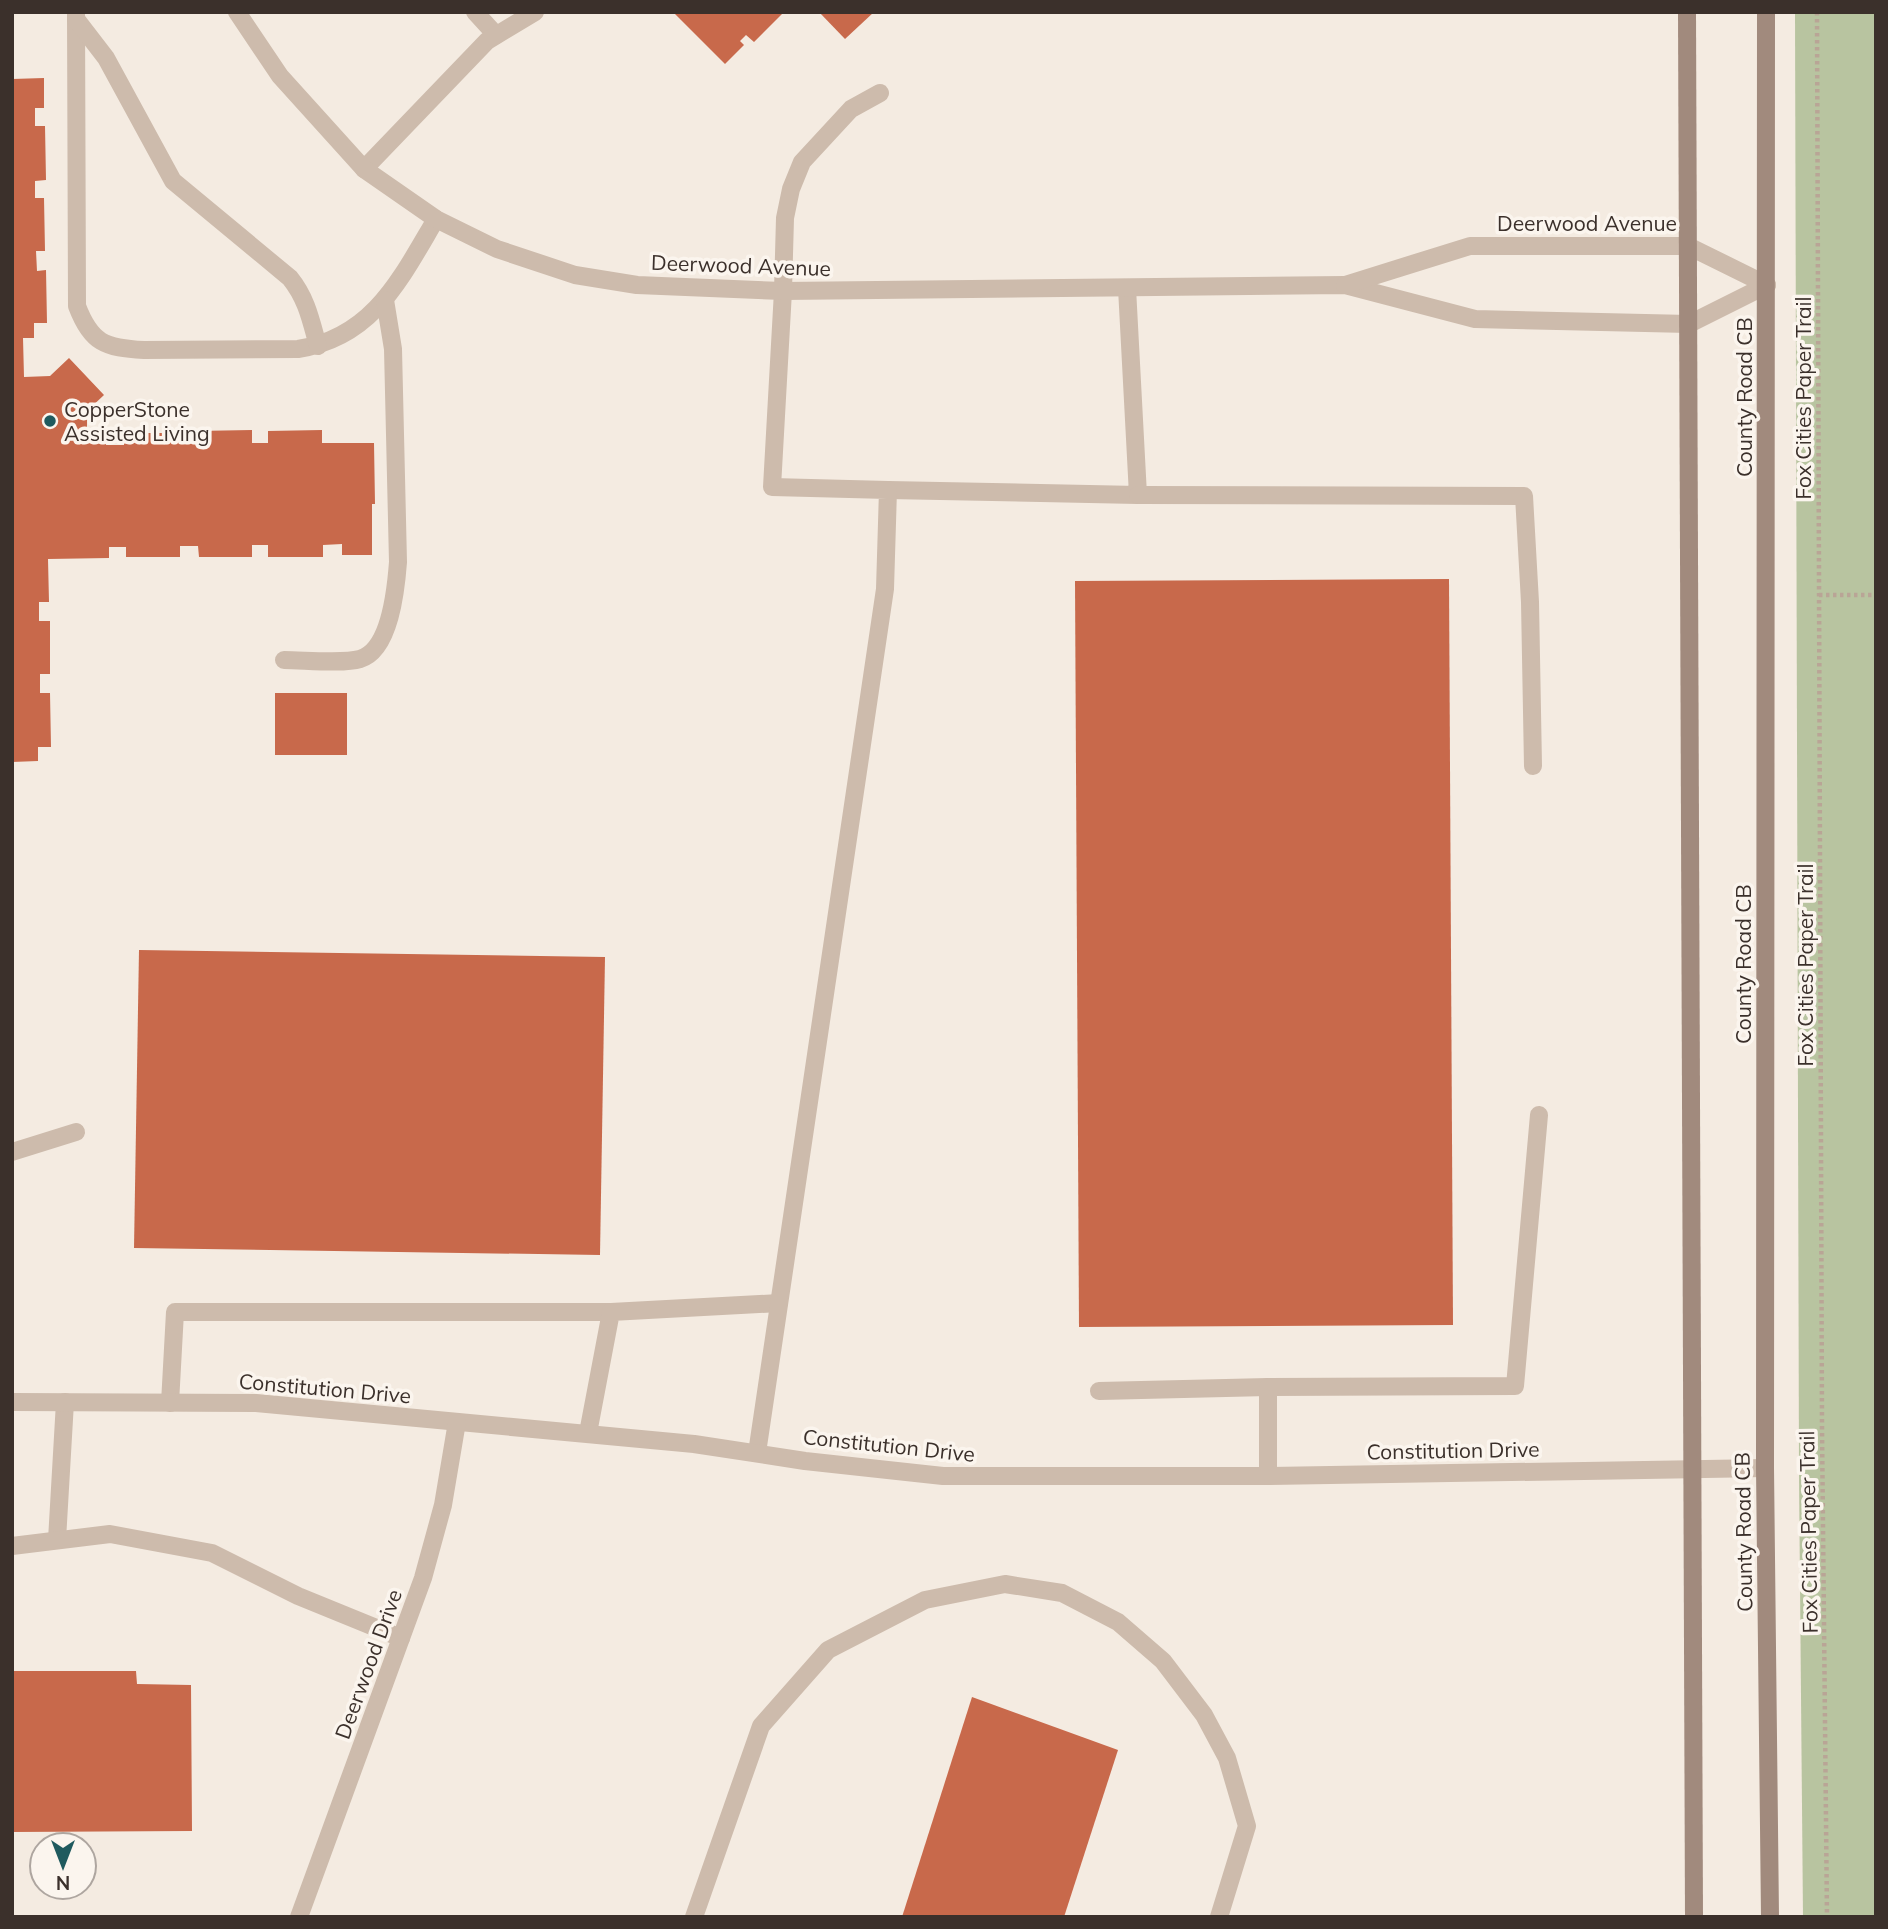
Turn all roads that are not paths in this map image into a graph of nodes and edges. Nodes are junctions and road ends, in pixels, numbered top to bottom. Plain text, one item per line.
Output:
1 (237, 12) edge
2 (475, 12) edge
3 (535, 12) edge
4 (1687, 12) edge
5 (1766, 12) edge
6 (76, 16) edge
7 (496, 35) junction
8 (880, 93) dead end
9 (364, 169) junction
10 (436, 219) junction
11 (1688, 246) junction
12 (1345, 285) junction
13 (1767, 285) junction
14 (1127, 288) junction
15 (783, 291) junction
16 (385, 300) junction
17 (1689, 324) junction
18 (318, 346) junction
19 (888, 490) junction
20 (1138, 495) junction
21 (284, 660) dead end
22 (1533, 766) dead end
23 (1539, 1115) dead end
24 (76, 1132) dead end
25 (12, 1152) edge
26 (779, 1303) junction
27 (611, 1312) junction
28 (1268, 1387) junction
29 (1099, 1391) dead end
30 (12, 1402) edge
31 (65, 1402) junction
32 (170, 1403) junction
33 (457, 1422) junction
34 (588, 1433) junction
35 (757, 1453) junction
36 (1765, 1468) junction
37 (1692, 1469) junction
38 (1268, 1476) junction
39 (57, 1540) junction
40 (12, 1546) edge
41 (401, 1638) junction
42 (299, 1917) edge
43 (694, 1917) edge
44 (1219, 1917) edge
45 (1694, 1917) edge
46 (1770, 1917) edge

1 - 9 street, Deerwood Avenue
2 - 7 street
3 - 7 street
4 - 11 main road
5 - 13 main road, County Road CB
6 - 18 street
6 - 18 street
7 - 9 street
8 - 15 street
9 - 10 street, Deerwood Avenue
10 - 15 street, Deerwood Avenue
10 - 16 street
11 - 12 street, Deerwood Avenue
11 - 13 street, Deerwood Avenue
11 - 17 main road
12 - 14 street, Deerwood Avenue
12 - 17 street, Deerwood Avenue
13 - 17 street, Deerwood Avenue
13 - 36 main road, County Road CB
14 - 15 street, Deerwood Avenue
14 - 20 street
15 - 19 street
16 - 18 street
16 - 21 street
17 - 37 main road
19 - 20 street
19 - 26 street
20 - 22 street
23 - 28 street
24 - 25 street
26 - 27 street
26 - 35 street
27 - 32 street
27 - 34 street
28 - 29 street
28 - 38 street
30 - 31 street, Constitution Drive
31 - 32 street, Constitution Drive
31 - 39 street
32 - 33 street, Constitution Drive
33 - 34 street, Constitution Drive
33 - 41 street, Deerwood Drive
34 - 35 street, Constitution Drive
35 - 38 street, Constitution Drive
36 - 37 street, Constitution Drive
36 - 46 main road, County Road CB
37 - 38 street, Constitution Drive
37 - 45 main road
39 - 40 street
39 - 41 street
41 - 42 street, Deerwood Drive
43 - 44 street

